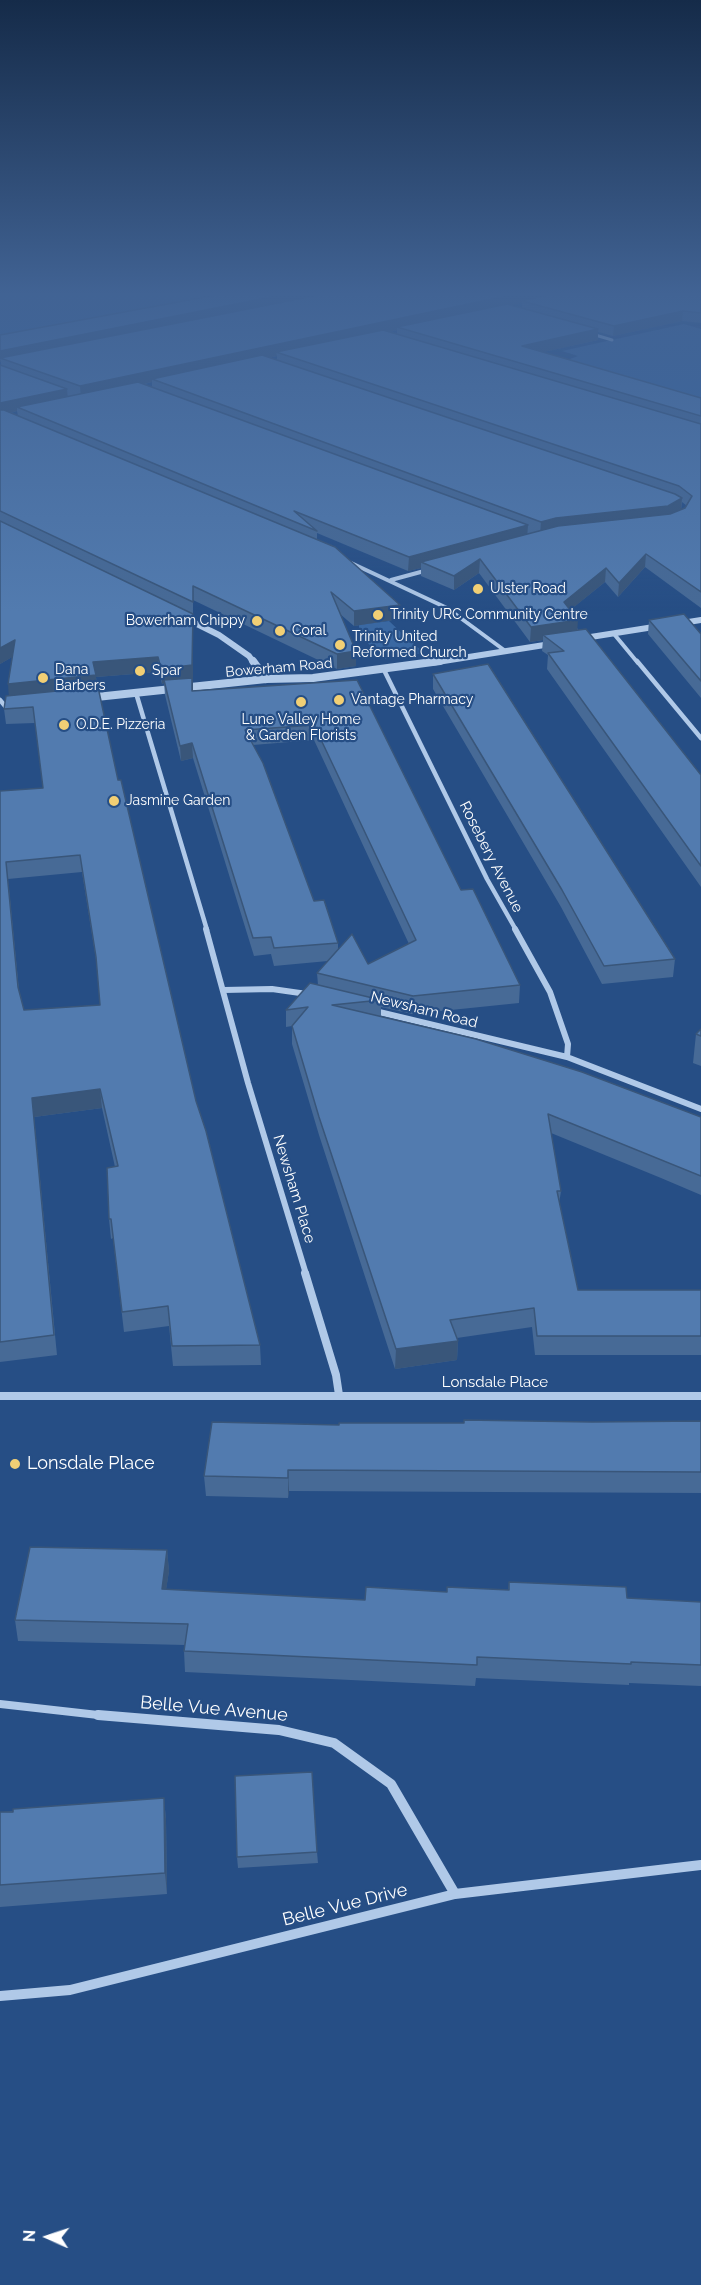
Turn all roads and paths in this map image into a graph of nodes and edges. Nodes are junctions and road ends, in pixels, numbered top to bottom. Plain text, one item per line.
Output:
1 (338, 557) edge
2 (430, 570) edge
3 (391, 580) junction
4 (169, 610) edge
5 (701, 620) edge
6 (614, 634) junction
7 (504, 650) junction
8 (384, 670) junction
9 (266, 679) junction
10 (136, 693) junction
11 (80, 698) edge
12 (2, 704) edge
13 (15, 705) edge
14 (701, 738) edge
15 (224, 990) junction
16 (315, 996) edge
17 (372, 1010) edge
18 (567, 1057) junction
19 (701, 1109) edge
20 (339, 1395) junction
21 (0, 1396) edge
22 (701, 1396) edge
23 (0, 1704) edge
24 (701, 1865) edge
25 (455, 1894) junction
26 (0, 1996) edge

1 - 3 street
2 - 3 street
3 - 7 street
4 - 9 street
5 - 6 street, Bowerham Road
6 - 7 street, Bowerham Road
6 - 14 street
7 - 8 street, Bowerham Road
8 - 9 street, Bowerham Road
8 - 18 street, Rosebery Avenue
9 - 10 street, Bowerham Road
10 - 11 street, Bowerham Road
10 - 15 street
12 - 13 street
15 - 16 street
15 - 20 street, Newsham Place
17 - 18 street, Newsham Road
18 - 19 street, Newsham Road
20 - 21 street, Lonsdale Place
20 - 22 street, Lonsdale Place
23 - 25 street, Belle Vue Avenue
24 - 25 street, Belle Vue Drive
25 - 26 street, Belle Vue Drive

